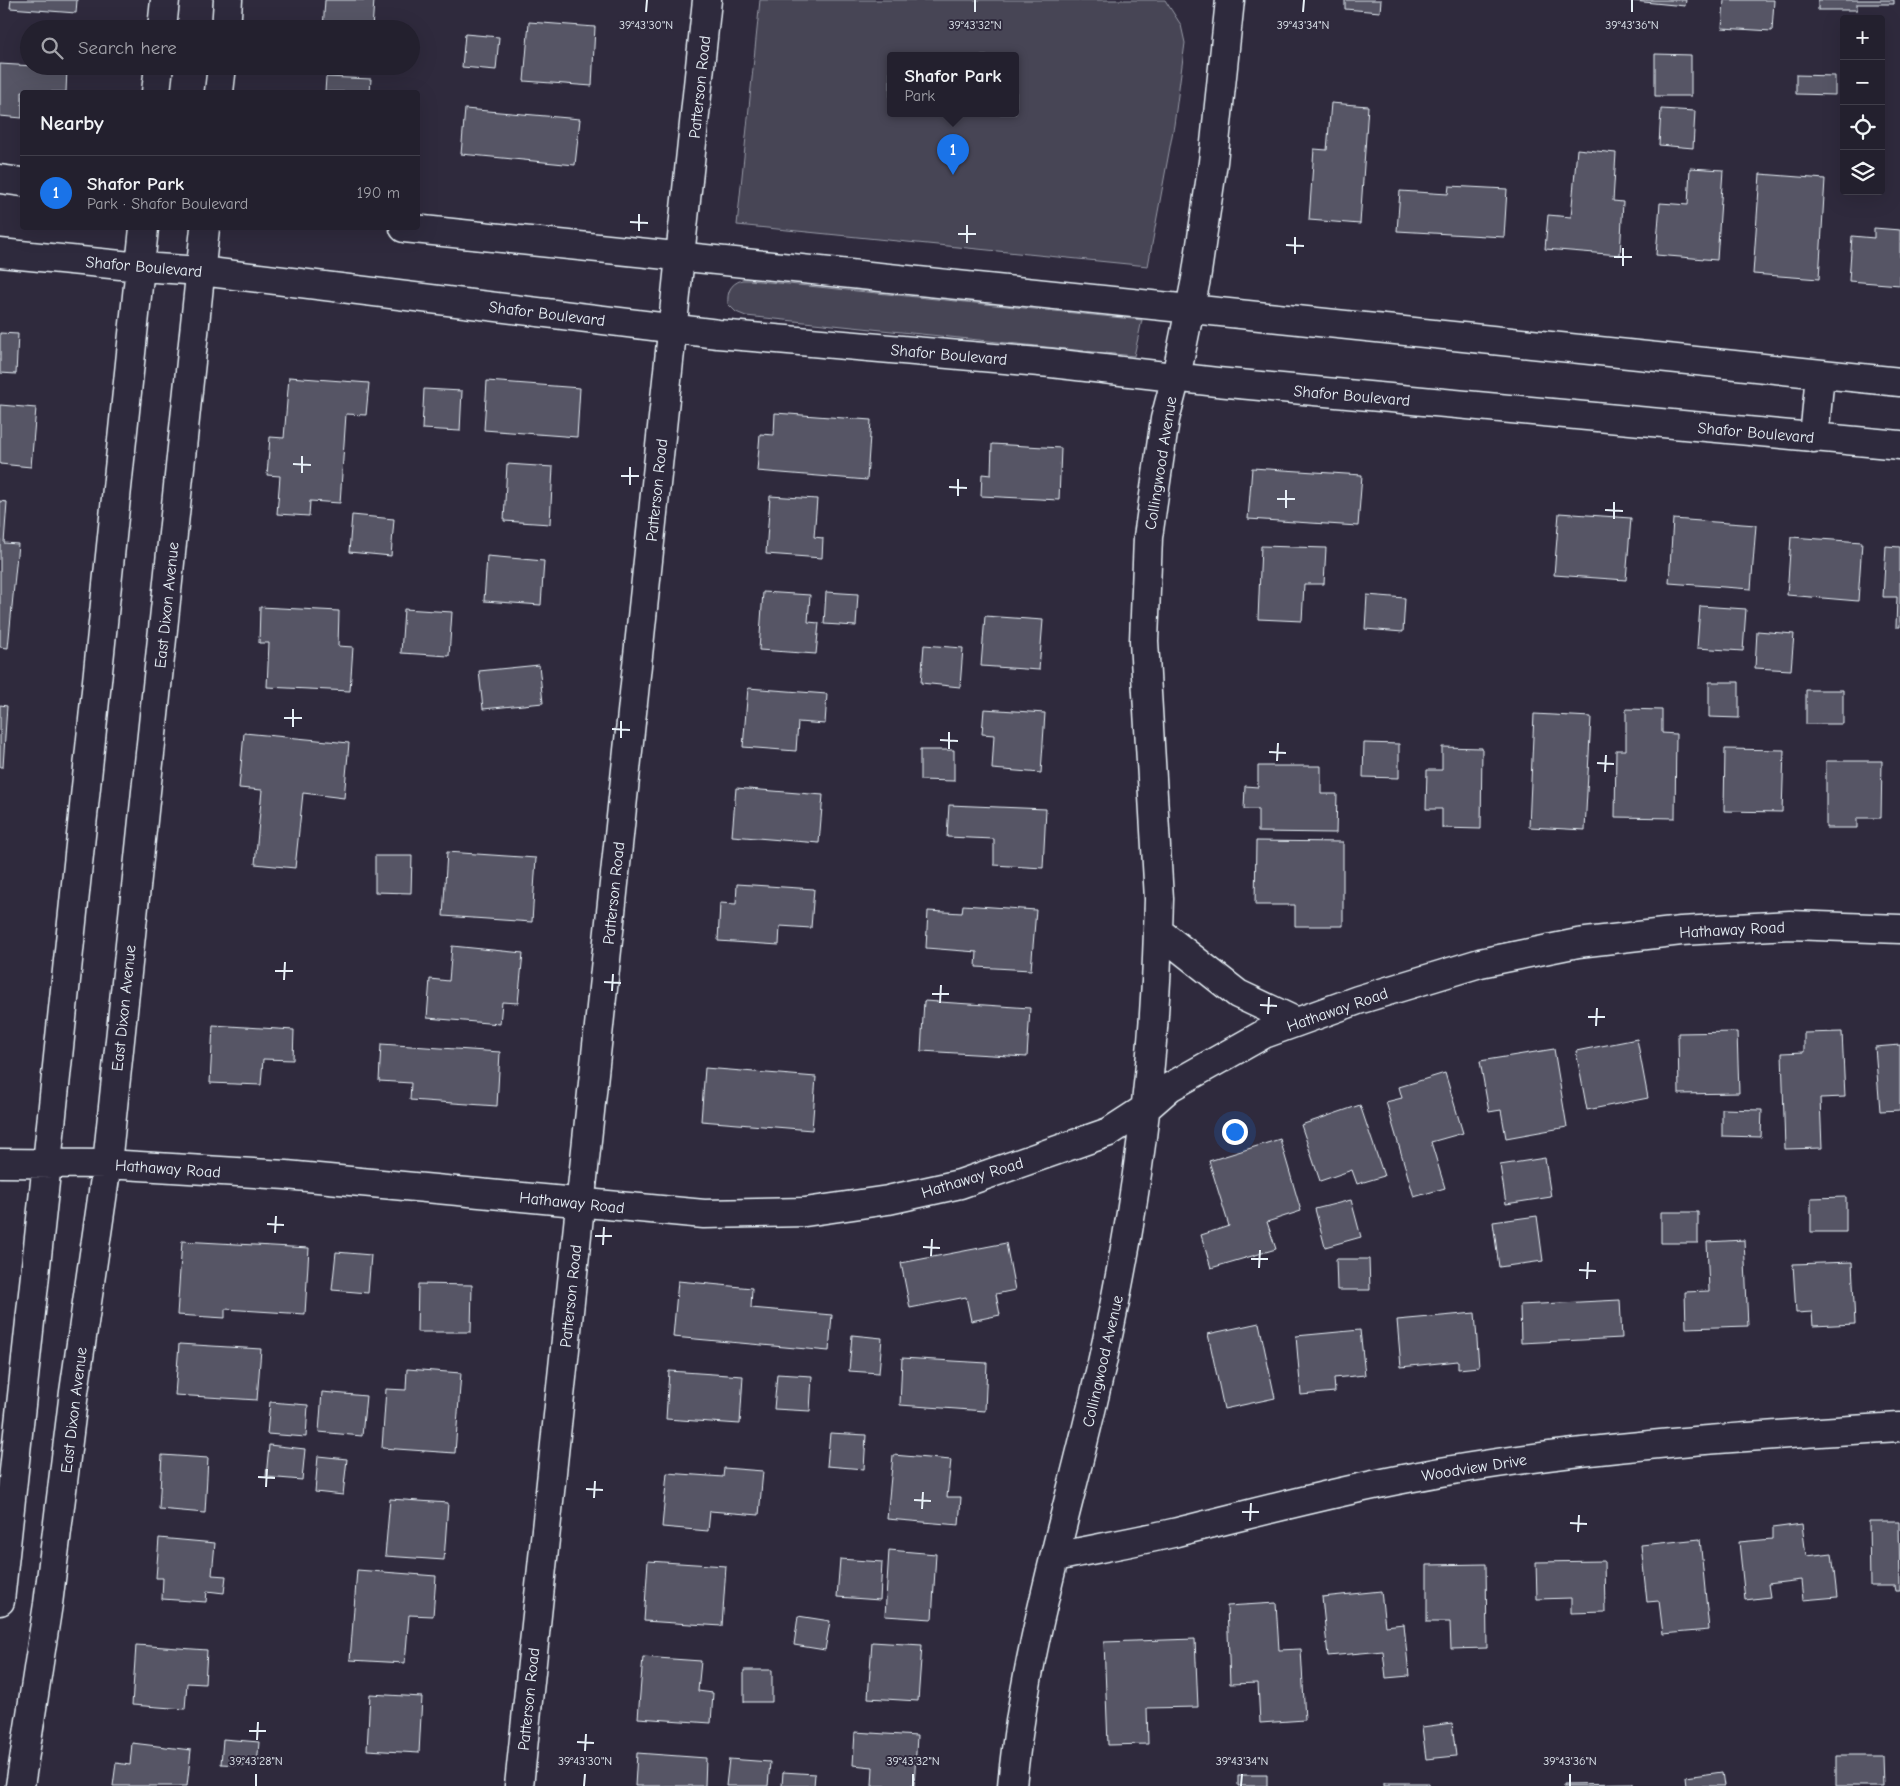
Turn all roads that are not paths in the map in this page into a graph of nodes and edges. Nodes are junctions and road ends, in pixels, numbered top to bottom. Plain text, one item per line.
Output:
1 (165, 0) edge
2 (228, 0) edge
3 (707, 0) edge
4 (1230, 0) edge
5 (163, 20) edge
6 (227, 20) edge
7 (158, 75) edge
8 (221, 75) edge
9 (156, 90) edge
10 (219, 90) edge
11 (0, 179) edge
12 (20, 182) edge
13 (144, 230) edge
14 (205, 230) edge
15 (420, 230) edge
16 (0, 253) edge
17 (681, 256) junction
18 (141, 267) junction
19 (201, 271) junction
20 (1191, 310) junction
21 (674, 329) junction
22 (1820, 374) junction
23 (1176, 377) junction
24 (1900, 382) edge
25 (1814, 438) junction
26 (1900, 445) edge
27 (1900, 929) edge
28 (1158, 930) junction
29 (1297, 1022) junction
30 (1146, 1108) junction
31 (0, 1163) edge
32 (47, 1163) junction
33 (107, 1164) junction
34 (580, 1201) junction
35 (1900, 1427) edge
36 (1054, 1557) junction
37 (0, 1601) edge
38 (20, 1786) edge
39 (519, 1786) edge
40 (1012, 1786) edge

1 - 5 street
2 - 6 street
3 - 17 street, Patterson Road
4 - 20 street, Collingwood Avenue
7 - 9 street
8 - 10 street
11 - 12 street
13 - 18 street
14 - 19 street, East Dixon Avenue
15 - 17 street
16 - 18 street, Shafor Boulevard
17 - 20 street
17 - 21 street, Patterson Road
18 - 19 street, Shafor Boulevard
18 - 32 street
19 - 21 street, Shafor Boulevard
19 - 33 street, East Dixon Avenue
20 - 22 street
20 - 23 street, Collingwood Avenue
21 - 23 street, Shafor Boulevard
21 - 34 street, Patterson Road
22 - 24 street
22 - 25 street
23 - 25 street, Shafor Boulevard
23 - 28 street, Collingwood Avenue
25 - 26 street, Shafor Boulevard
27 - 29 street, Hathaway Road
28 - 29 street
28 - 30 street, Collingwood Avenue
29 - 30 street, Hathaway Road
30 - 34 street, Hathaway Road
30 - 36 street, Collingwood Avenue
31 - 32 street, Hathaway Road
32 - 33 street, Hathaway Road
32 - 37 street
33 - 34 street, Hathaway Road
33 - 38 street, East Dixon Avenue
34 - 39 street, Patterson Road
35 - 36 street, Woodview Drive
36 - 40 street, Collingwood Avenue

